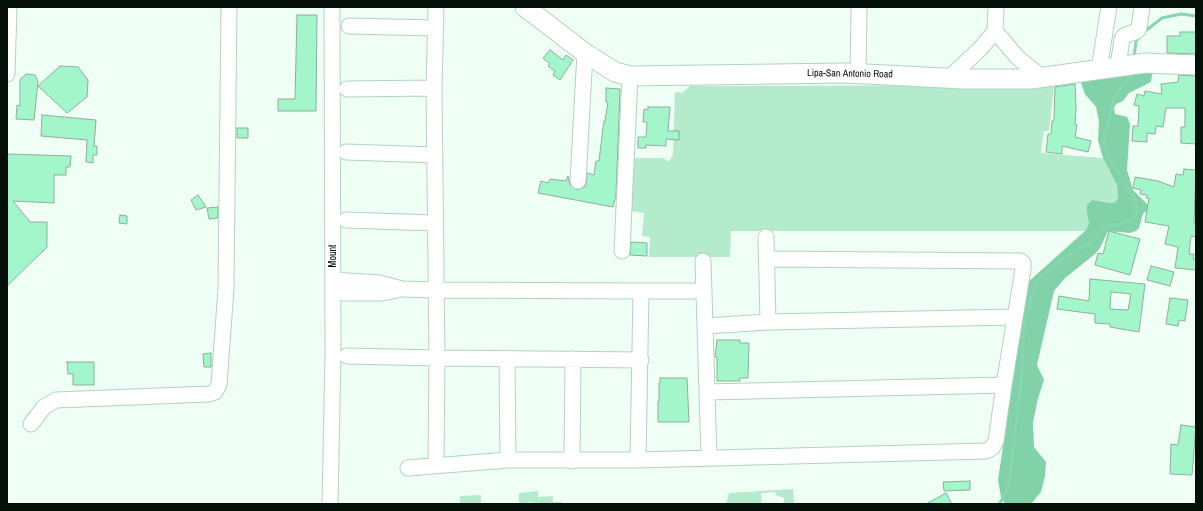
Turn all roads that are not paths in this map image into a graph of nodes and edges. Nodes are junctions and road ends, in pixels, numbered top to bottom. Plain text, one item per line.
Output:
1 (8, 7) edge
2 (229, 7) edge
3 (332, 7) edge
4 (436, 7) edge
5 (525, 7) edge
6 (859, 7) edge
7 (996, 7) edge
8 (1109, 7) edge
9 (1142, 7) edge
10 (349, 26) dead end
11 (434, 28) junction
12 (995, 31) junction
13 (586, 53) junction
14 (1196, 65) edge
15 (1120, 66) junction
16 (1099, 69) junction
17 (7, 74) edge
18 (858, 74) junction
19 (630, 76) junction
20 (949, 78) junction
21 (1044, 79) junction
22 (434, 88) junction
23 (346, 89) dead end
24 (346, 152) dead end
25 (435, 155) junction
26 (578, 181) dead end
27 (346, 220) dead end
28 (434, 224) junction
29 (766, 237) dead end
30 (622, 251) dead end
31 (767, 260) junction
32 (703, 261) dead end
33 (333, 287) junction
34 (436, 290) junction
35 (641, 291) junction
36 (704, 291) junction
37 (1015, 317) junction
38 (768, 322) junction
39 (706, 326) junction
40 (347, 356) dead end
41 (437, 358) junction
42 (507, 358) junction
43 (573, 359) junction
44 (640, 360) junction
45 (1004, 385) junction
46 (708, 392) junction
47 (32, 424) dead end
48 (709, 458) junction
49 (508, 460) junction
50 (638, 460) junction
51 (572, 461) junction
52 (436, 465) junction
53 (408, 468) dead end
54 (330, 504) edge

1 - 17 street
2 - 47 street
3 - 33 street, Mount
4 - 11 street
5 - 13 main road, Lipa-San Antonio Road
6 - 18 street
7 - 12 street
8 - 16 street
9 - 15 street
10 - 11 street
11 - 22 street
12 - 20 street
12 - 21 street
13 - 19 main road, Lipa-San Antonio Road
13 - 26 street
14 - 15 main road, Lipa-San Antonio Road
15 - 16 main road, Lipa-San Antonio Road
16 - 21 main road, Lipa-San Antonio Road
18 - 19 main road, Lipa-San Antonio Road
18 - 20 main road, Lipa-San Antonio Road
19 - 30 street
20 - 21 main road, Lipa-San Antonio Road
22 - 23 street
22 - 25 street
24 - 25 street
25 - 28 street
27 - 28 street
28 - 34 street
29 - 31 street
31 - 37 street
31 - 38 street
32 - 36 street
33 - 34 street
33 - 54 street, Mount
34 - 35 street
34 - 41 street
35 - 36 street
35 - 44 street
36 - 39 street
37 - 38 street
37 - 45 street
38 - 39 street
39 - 46 street
40 - 41 street
41 - 42 street
41 - 52 street
42 - 43 street
42 - 49 street
43 - 44 street
43 - 51 street
44 - 50 street
45 - 46 street
45 - 48 street
46 - 48 street
48 - 50 street
49 - 51 street
49 - 52 street
50 - 51 street
52 - 53 street

